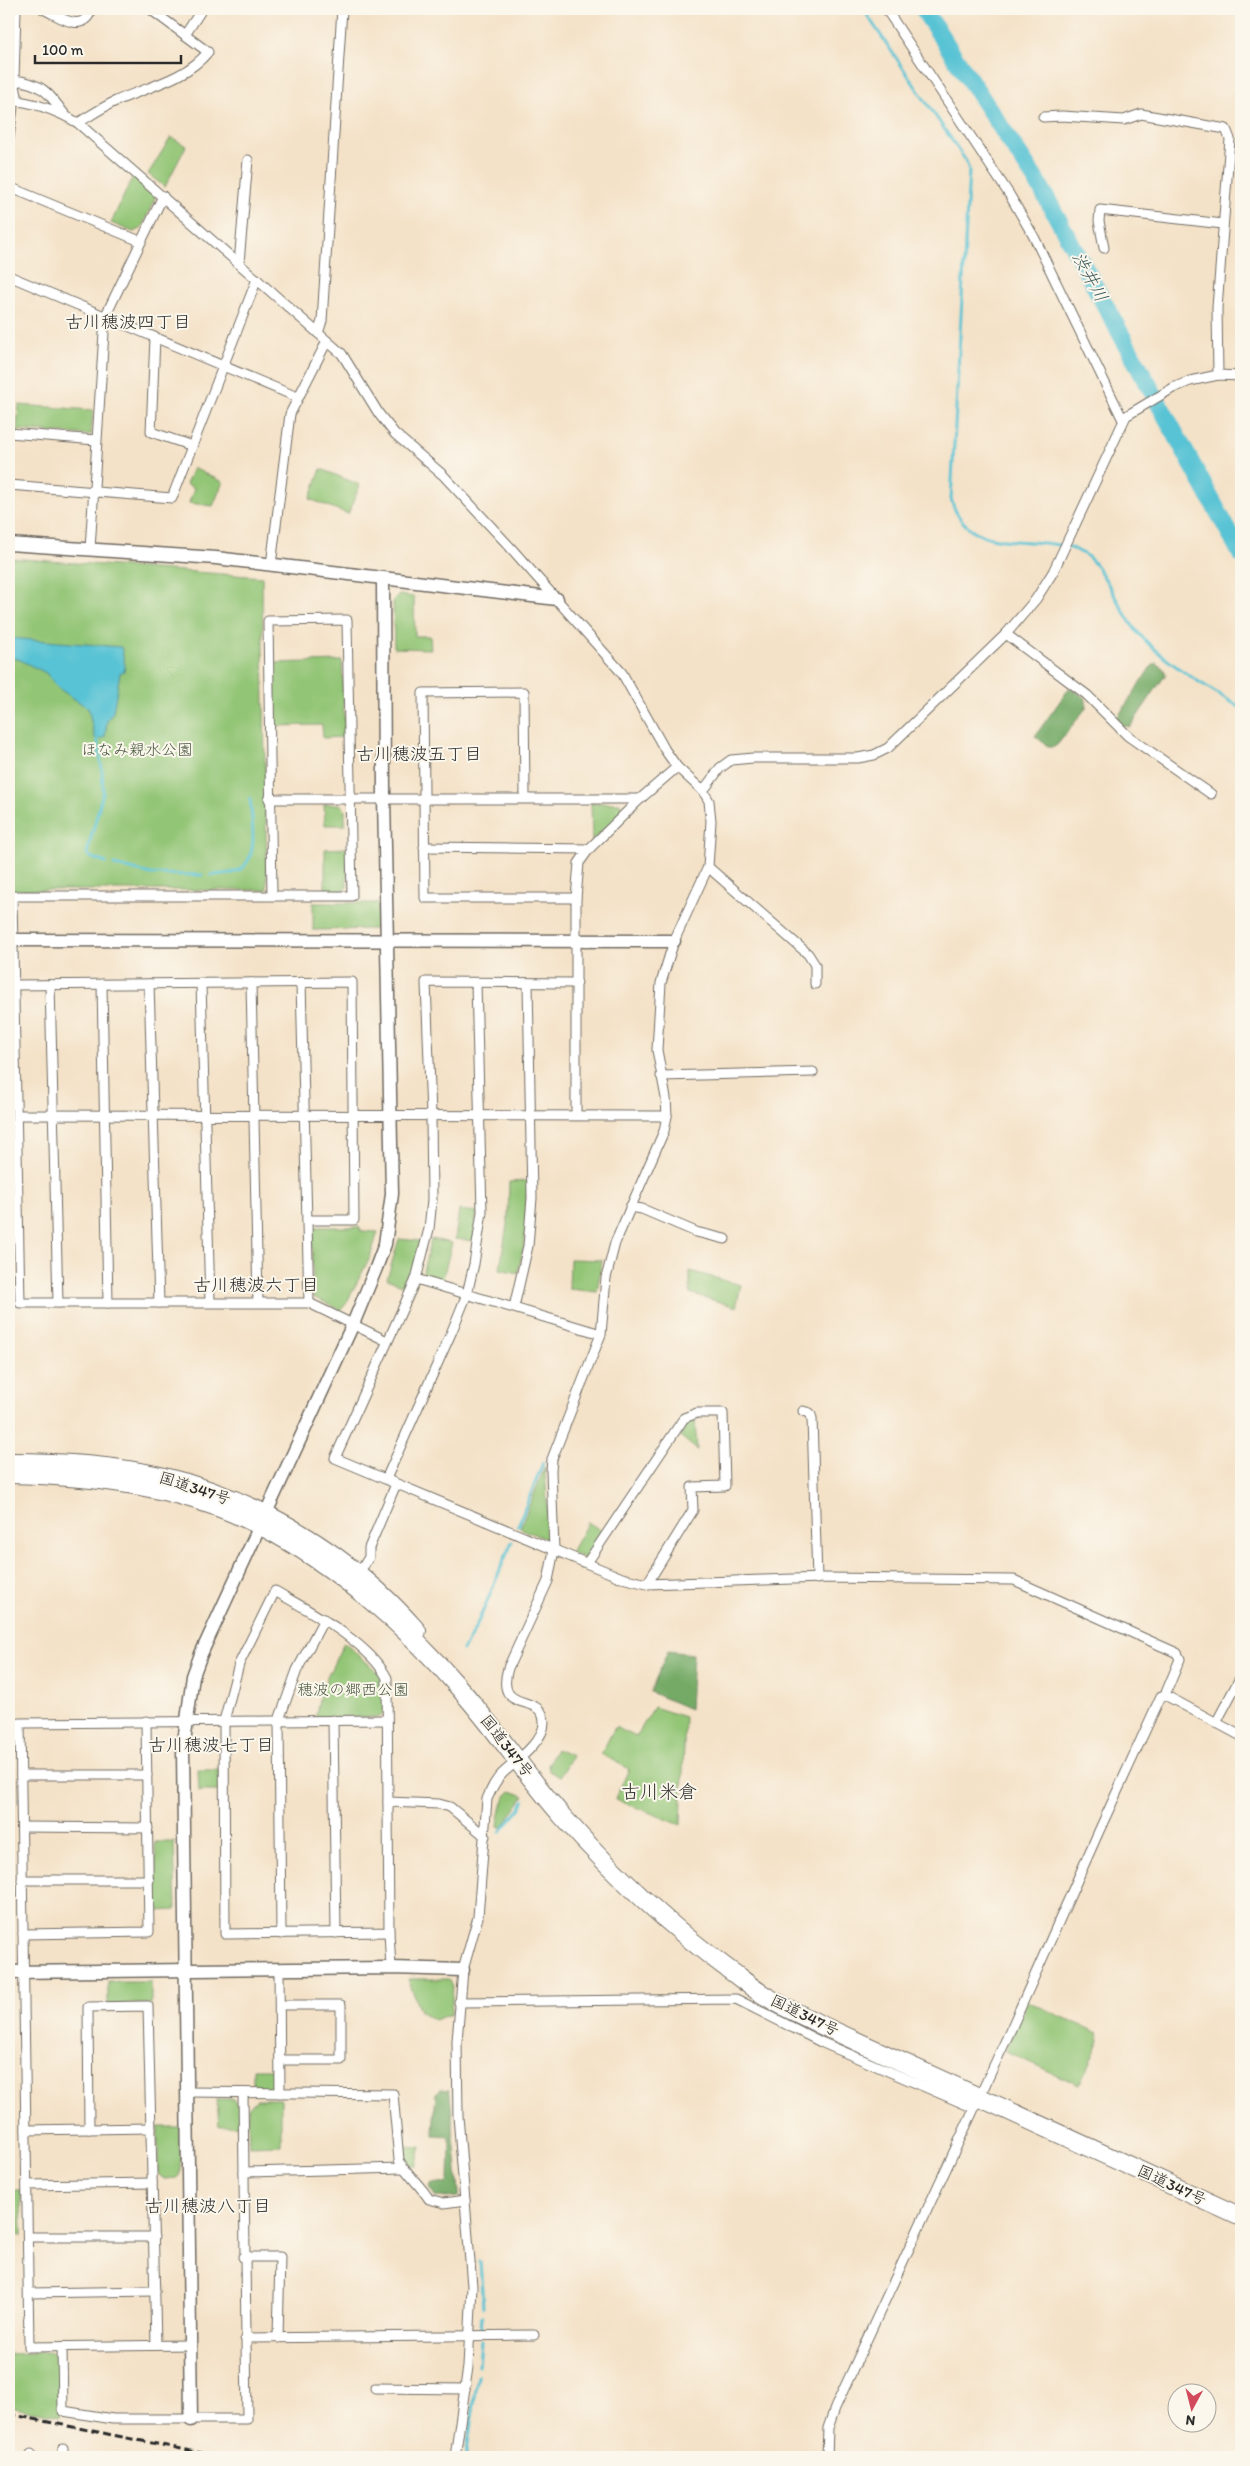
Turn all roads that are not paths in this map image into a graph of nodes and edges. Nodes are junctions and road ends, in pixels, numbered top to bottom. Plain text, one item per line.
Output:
1 (16, 9) edge
2 (42, 9) edge
3 (92, 9) edge
4 (150, 9) edge
5 (202, 9) edge
6 (342, 9) edge
7 (886, 9) edge
8 (185, 35) junction
9 (14, 80) junction
10 (13, 100) edge
11 (66, 116) junction
12 (1043, 117) dead end
13 (78, 123) junction
14 (9, 137) edge
15 (248, 160) dead end
16 (9, 187) edge
17 (163, 196) junction
18 (1223, 224) junction
19 (140, 241) junction
20 (1104, 248) dead end
21 (239, 263) junction
22 (9, 276) edge
23 (257, 279) junction
24 (104, 317) junction
25 (318, 333) junction
26 (156, 338) junction
27 (328, 341) junction
28 (222, 367) junction
29 (1218, 375) junction
30 (1241, 376) edge
31 (297, 397) junction
32 (1124, 418) junction
33 (9, 433) edge
34 (96, 440) junction
35 (192, 446) junction
36 (9, 485) edge
37 (93, 491) junction
38 (9, 544) edge
39 (90, 550) junction
40 (271, 565) junction
41 (383, 578) junction
42 (557, 600) junction
43 (1006, 634) junction
44 (677, 766) junction
45 (703, 790) junction
46 (1212, 794) dead end
47 (351, 797) junction
48 (384, 797) junction
49 (424, 797) junction
50 (525, 797) junction
51 (270, 799) junction
52 (640, 799) junction
53 (424, 847) junction
54 (589, 849) junction
55 (708, 867) junction
56 (272, 896) junction
57 (576, 898) junction
58 (11, 940) edge
59 (387, 940) junction
60 (577, 940) junction
61 (674, 941) junction
62 (301, 982) junction
63 (201, 983) junction
64 (251, 983) junction
65 (476, 983) junction
66 (528, 983) junction
67 (577, 983) junction
68 (50, 984) junction
69 (102, 984) junction
70 (149, 984) junction
71 (815, 984) dead end
72 (14, 985) junction
73 (813, 1072) dead end
74 (661, 1076) junction
75 (16, 1115) junction
76 (54, 1115) junction
77 (104, 1115) junction
78 (153, 1115) junction
79 (205, 1115) junction
80 (254, 1115) junction
81 (304, 1115) junction
82 (353, 1115) junction
83 (391, 1115) junction
84 (431, 1115) junction
85 (480, 1115) junction
86 (531, 1115) junction
87 (576, 1115) junction
88 (666, 1116) junction
89 (630, 1207) junction
90 (307, 1220) junction
91 (725, 1239) dead end
92 (416, 1279) junction
93 (467, 1294) junction
94 (258, 1301) junction
95 (159, 1302) junction
96 (210, 1302) junction
97 (108, 1303) junction
98 (309, 1303) junction
99 (58, 1304) junction
100 (514, 1307) junction
101 (353, 1324) junction
102 (601, 1334) junction
103 (387, 1341) junction
104 (803, 1411) dead end
105 (9, 1462) edge
106 (9, 1474) edge
107 (386, 1479) junction
108 (396, 1484) junction
109 (263, 1520) junction
110 (554, 1550) junction
111 (587, 1563) junction
112 (358, 1575) junction
113 (817, 1579) junction
114 (647, 1584) junction
115 (324, 1619) junction
116 (1241, 1676) edge
117 (459, 1687) junction
118 (1165, 1695) junction
119 (279, 1720) junction
120 (332, 1720) junction
121 (387, 1720) junction
122 (146, 1721) junction
123 (187, 1721) junction
124 (224, 1721) junction
125 (1216, 1723) junction
126 (1241, 1736) edge
127 (519, 1762) junction
128 (21, 1775) junction
129 (147, 1775) junction
130 (388, 1802) junction
131 (22, 1828) junction
132 (148, 1828) junction
133 (484, 1836) junction
134 (22, 1880) junction
135 (148, 1880) junction
136 (389, 1932) junction
137 (336, 1933) junction
138 (23, 1934) junction
139 (281, 1934) junction
140 (391, 1968) junction
141 (279, 1969) junction
142 (186, 1970) junction
143 (463, 1970) junction
144 (24, 1971) junction
145 (9, 1972) edge
146 (459, 2002) junction
147 (280, 2005) junction
148 (281, 2060) junction
149 (188, 2092) junction
150 (280, 2092) junction
151 (243, 2093) junction
152 (977, 2102) junction
153 (151, 2128) junction
154 (89, 2129) junction
155 (26, 2130) junction
156 (403, 2168) junction
157 (244, 2172) junction
158 (152, 2183) junction
159 (27, 2184) junction
160 (465, 2200) junction
161 (1241, 2217) edge
162 (154, 2236) junction
163 (28, 2238) junction
164 (243, 2257) junction
165 (155, 2291) junction
166 (29, 2293) junction
167 (534, 2335) dead end
168 (471, 2336) junction
169 (245, 2338) junction
170 (278, 2338) junction
171 (156, 2345) junction
172 (191, 2345) junction
173 (62, 2346) junction
174 (375, 2388) dead end
175 (465, 2389) junction
176 (191, 2420) junction
177 (455, 2457) edge
178 (827, 2457) edge

1 - 9 street
2 - 3 street
4 - 8 street
5 - 8 street
6 - 25 street
7 - 32 street
8 - 13 street
9 - 10 street
9 - 11 street
10 - 11 street
10 - 14 street
11 - 13 street
12 - 18 street
13 - 17 street
15 - 21 street
16 - 19 street
17 - 19 street
17 - 21 street
18 - 20 street
18 - 29 street
19 - 24 street
21 - 23 street
22 - 24 street
23 - 25 street
23 - 28 street
24 - 26 street
24 - 34 street
25 - 27 street
26 - 28 street
26 - 35 street
27 - 31 street
27 - 42 street
28 - 31 street
28 - 35 street
29 - 30 street
29 - 32 street
31 - 40 street
32 - 43 street
33 - 34 street
34 - 37 street
35 - 37 street
36 - 37 street
37 - 39 street
38 - 39 street
39 - 40 street
40 - 41 street
41 - 42 street
41 - 48 street
42 - 44 street
43 - 45 street
43 - 46 street
44 - 45 street
44 - 52 street
45 - 55 street
47 - 48 street
47 - 51 street
47 - 51 street
47 - 56 street
48 - 49 street
48 - 59 street
49 - 50 street
49 - 50 street
49 - 53 street
50 - 52 street
51 - 56 street
52 - 54 street
53 - 54 street
53 - 57 street
54 - 57 street
55 - 61 street
55 - 71 street
56 - 58 street
57 - 60 street
58 - 59 street
58 - 72 street
59 - 60 street
59 - 83 street
60 - 61 street
60 - 67 street
61 - 74 street
62 - 64 street
62 - 81 street
62 - 82 street
63 - 64 street
63 - 70 street
63 - 79 street
64 - 80 street
65 - 66 street
65 - 84 street
65 - 85 street
66 - 67 street
66 - 86 street
67 - 87 street
68 - 69 street
68 - 72 street
68 - 76 street
69 - 70 street
69 - 77 street
70 - 78 street
72 - 75 street
73 - 74 street
74 - 88 street
75 - 76 street
75 - 99 street
76 - 77 street
76 - 99 street
77 - 78 street
77 - 97 street
78 - 79 street
78 - 95 street
79 - 80 street
79 - 96 street
80 - 81 street
80 - 94 street
81 - 82 street
81 - 90 street
82 - 83 street
82 - 90 street
83 - 84 street
83 - 101 street
84 - 85 street
84 - 92 street
85 - 86 street
85 - 93 street
86 - 87 street
86 - 100 street
87 - 88 street
88 - 89 street
89 - 91 street
89 - 102 street
90 - 98 street
92 - 93 street
92 - 103 street
93 - 100 street
93 - 107 street
94 - 96 street
94 - 98 street
95 - 96 street
95 - 97 street
97 - 99 street
98 - 101 street
100 - 102 street
101 - 103 street
101 - 109 street
102 - 110 street
103 - 107 street
104 - 113 street
105 - 109 highway, 国道347号
106 - 109 highway, 国道347号
107 - 108 street
108 - 110 street
108 - 112 street
109 - 112 highway, 国道347号
109 - 117 highway, 国道347号
109 - 123 street
110 - 111 street
110 - 127 street
111 - 114 street
111 - 114 street
112 - 117 highway, 国道347号
113 - 114 street
113 - 118 street
115 - 119 street
115 - 121 street
115 - 124 street
116 - 125 street
117 - 127 highway, 国道347号
118 - 125 street
118 - 152 street
119 - 120 street
119 - 124 street
119 - 139 street
120 - 121 street
120 - 137 street
121 - 130 street
122 - 123 street
122 - 128 street
122 - 129 street
123 - 124 street
123 - 142 street
124 - 139 street
125 - 126 street
127 - 133 street
127 - 152 highway, 国道347号
128 - 129 street
128 - 131 street
129 - 132 street
130 - 133 street
130 - 136 street
131 - 132 street
131 - 134 street
132 - 135 street
133 - 143 street
134 - 135 street
134 - 138 street
135 - 138 street
136 - 137 street
136 - 140 street
137 - 139 street
138 - 144 street
140 - 141 street
140 - 143 street
141 - 142 street
141 - 147 street
142 - 144 street
142 - 149 street
143 - 146 street
144 - 145 street
144 - 155 street
146 - 152 street
146 - 160 street
147 - 148 street
147 - 148 street
148 - 150 street
149 - 151 street
149 - 172 street
150 - 151 street
150 - 156 street
151 - 157 street
152 - 161 highway, 国道347号
152 - 178 street
153 - 154 street
153 - 154 street
153 - 158 street
154 - 155 street
155 - 159 street
156 - 157 street
156 - 160 street
157 - 164 street
158 - 159 street
158 - 162 street
159 - 163 street
160 - 168 street
162 - 163 street
162 - 165 street
163 - 166 street
164 - 169 street
164 - 170 street
165 - 166 street
165 - 171 street
166 - 173 street
167 - 168 street
168 - 170 street
168 - 175 street
169 - 170 street
169 - 176 street
171 - 172 street
171 - 173 street
172 - 176 street
173 - 176 street
174 - 175 street
175 - 177 street

